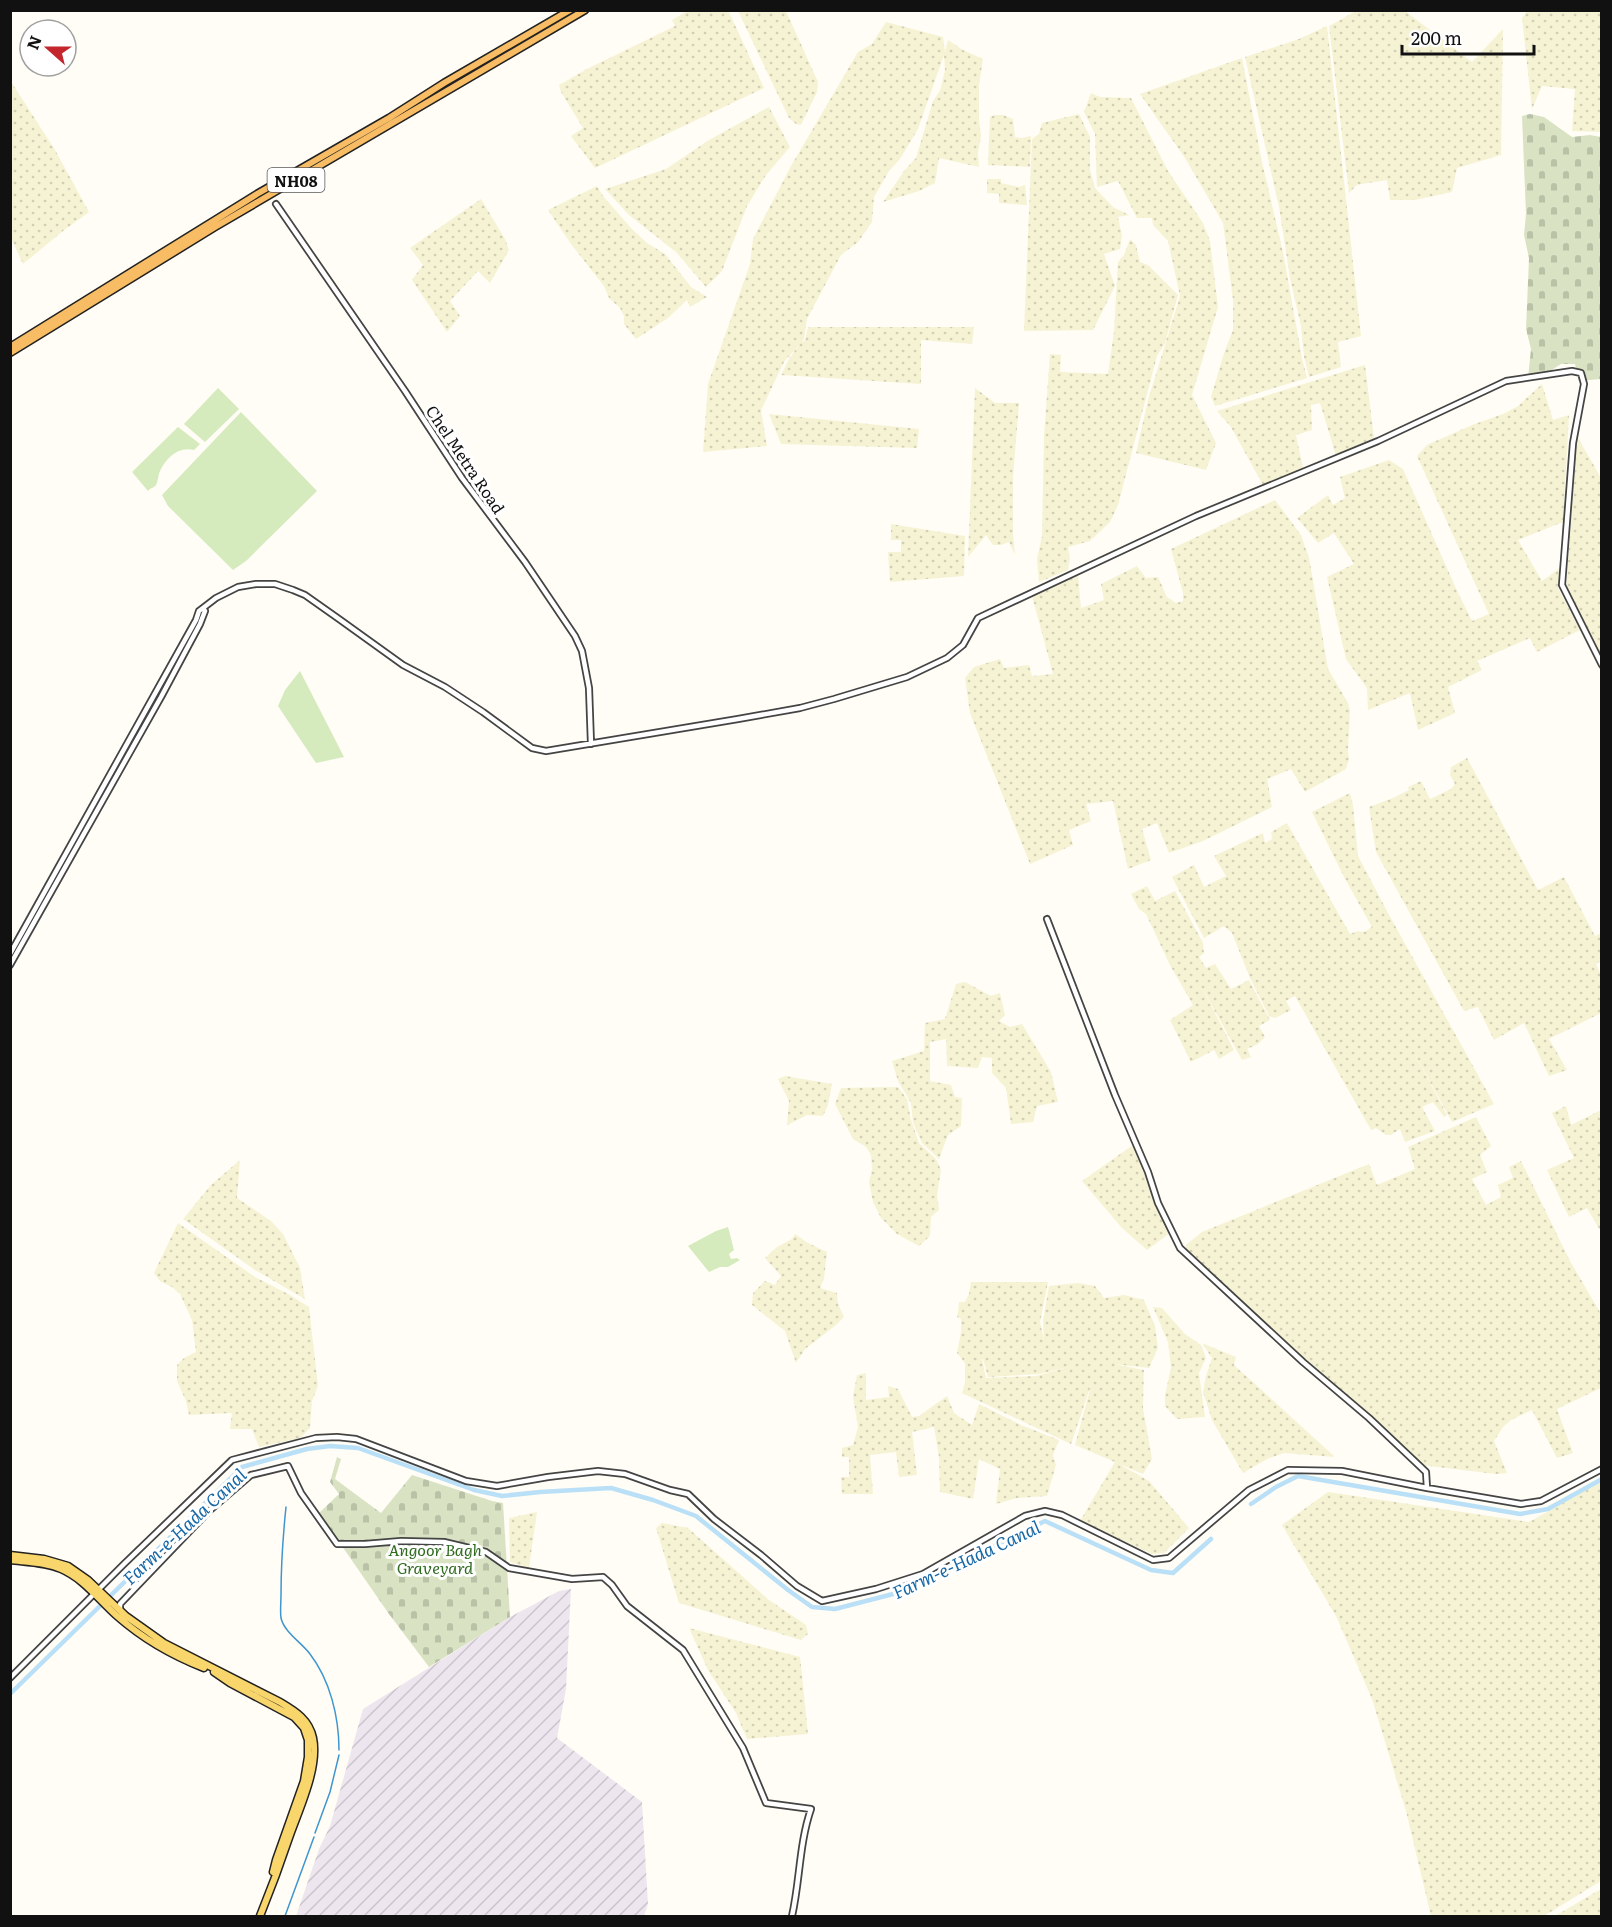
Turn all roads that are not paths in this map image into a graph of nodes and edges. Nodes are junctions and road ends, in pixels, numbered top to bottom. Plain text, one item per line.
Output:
1 (570, 10) edge
2 (585, 10) edge
3 (280, 190) junction
4 (261, 200) junction
5 (276, 204) junction
6 (111, 287) junction
7 (10, 347) edge
8 (10, 353) edge
9 (201, 609) junction
10 (1602, 665) edge
11 (591, 744) junction
12 (1047, 919) dead end
13 (10, 954) edge
14 (10, 965) edge
15 (1602, 1469) edge
16 (1427, 1488) junction
17 (10, 1555) edge
18 (10, 1560) edge
19 (98, 1593) junction
20 (116, 1611) junction
21 (10, 1678) edge
22 (260, 1917) edge
23 (792, 1917) edge

1 - 6 highway, NH08
2 - 3 highway, NH08
3 - 4 highway, NH08
3 - 5 street
4 - 5 street
4 - 6 highway, NH08
5 - 11 street, Chel Metra Road
6 - 7 highway, NH08
6 - 8 highway, NH08
9 - 11 street
9 - 13 street
9 - 14 street
10 - 11 street
12 - 16 street
15 - 16 street
16 - 19 street
17 - 19 main road
18 - 19 main road
19 - 20 main road
19 - 21 street
20 - 22 main road
20 - 23 street

